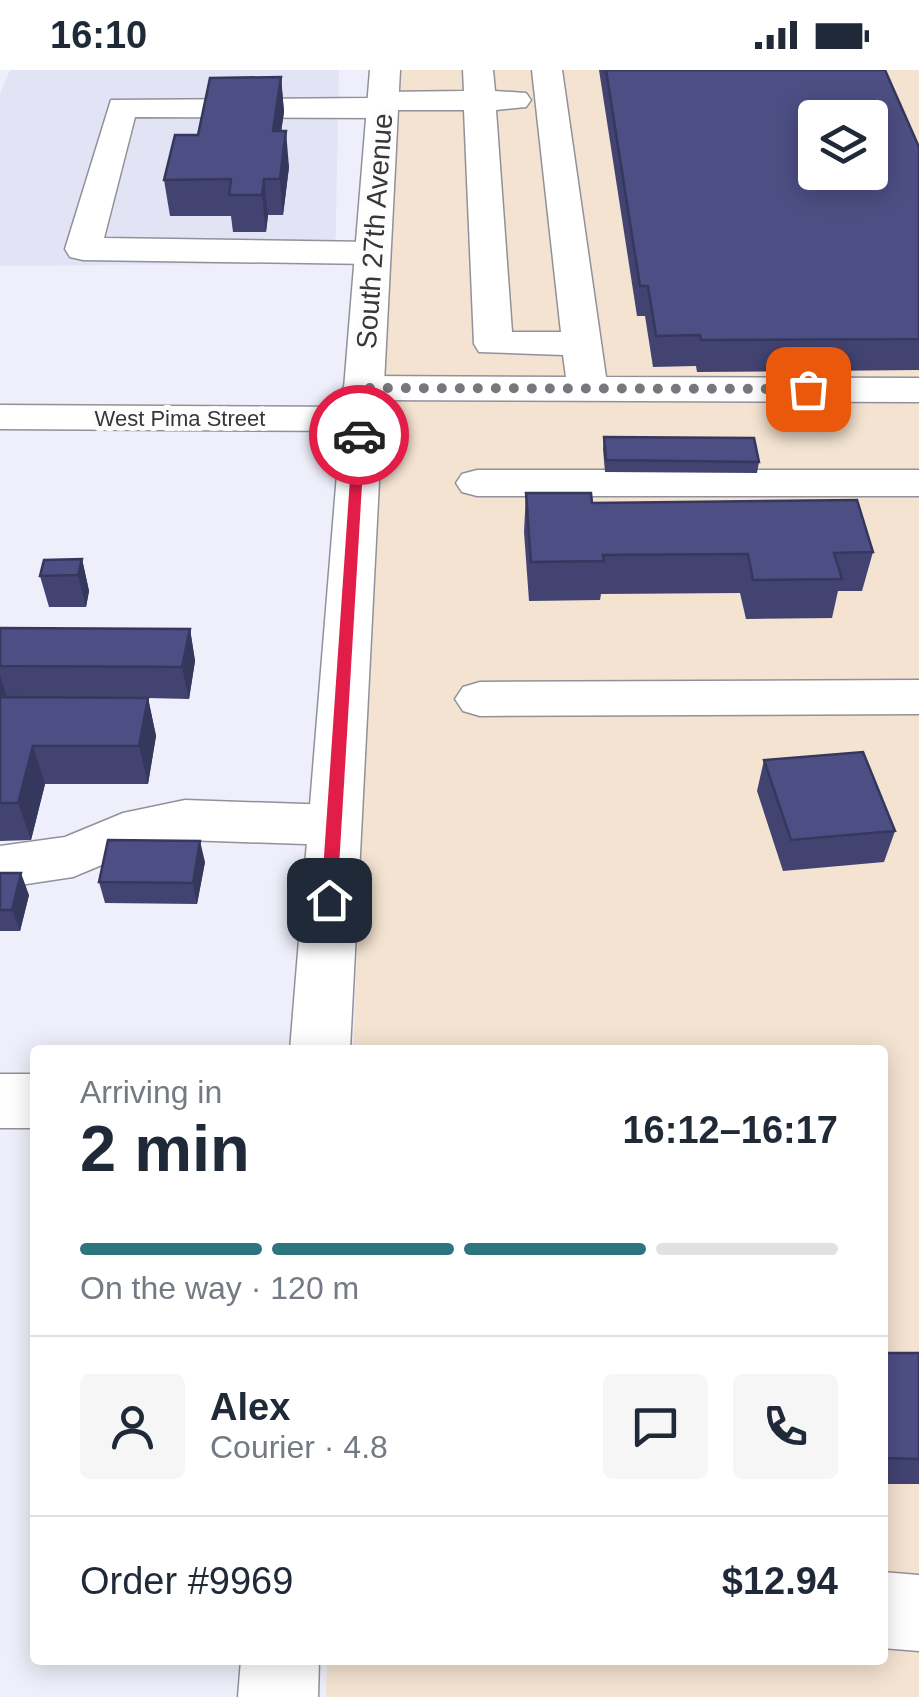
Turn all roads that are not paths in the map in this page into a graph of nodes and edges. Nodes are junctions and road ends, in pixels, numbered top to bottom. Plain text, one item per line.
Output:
1 (479, 85) edge
2 (549, 85) edge
3 (383, 93) edge
4 (372, 253) junction
5 (582, 344) junction
6 (587, 388) junction
7 (919, 390) edge
8 (362, 403) junction
9 (0, 417) edge
10 (477, 483) dead end
11 (919, 484) edge
12 (919, 698) edge
13 (480, 699) dead end
14 (334, 825) junction
15 (0, 866) edge
16 (320, 1045) edge
17 (0, 1100) edge
18 (30, 1101) edge
19 (888, 1611) edge
20 (919, 1614) edge
21 (280, 1665) edge
22 (278, 1697) edge

1 - 2 main road
1 - 3 main road
1 - 5 main road
2 - 5 main road
3 - 4 main road, South 27th Avenue
3 - 4 main road
4 - 8 main road, South 27th Avenue
5 - 6 main road
6 - 7 main road, West Pima Street
6 - 8 main road, West Pima Street
8 - 9 main road, West Pima Street
8 - 14 main road, South 27th Avenue
10 - 11 main road
12 - 13 main road
14 - 15 main road
14 - 16 main road, South 27th Avenue
17 - 18 main road
19 - 20 main road
21 - 22 main road

